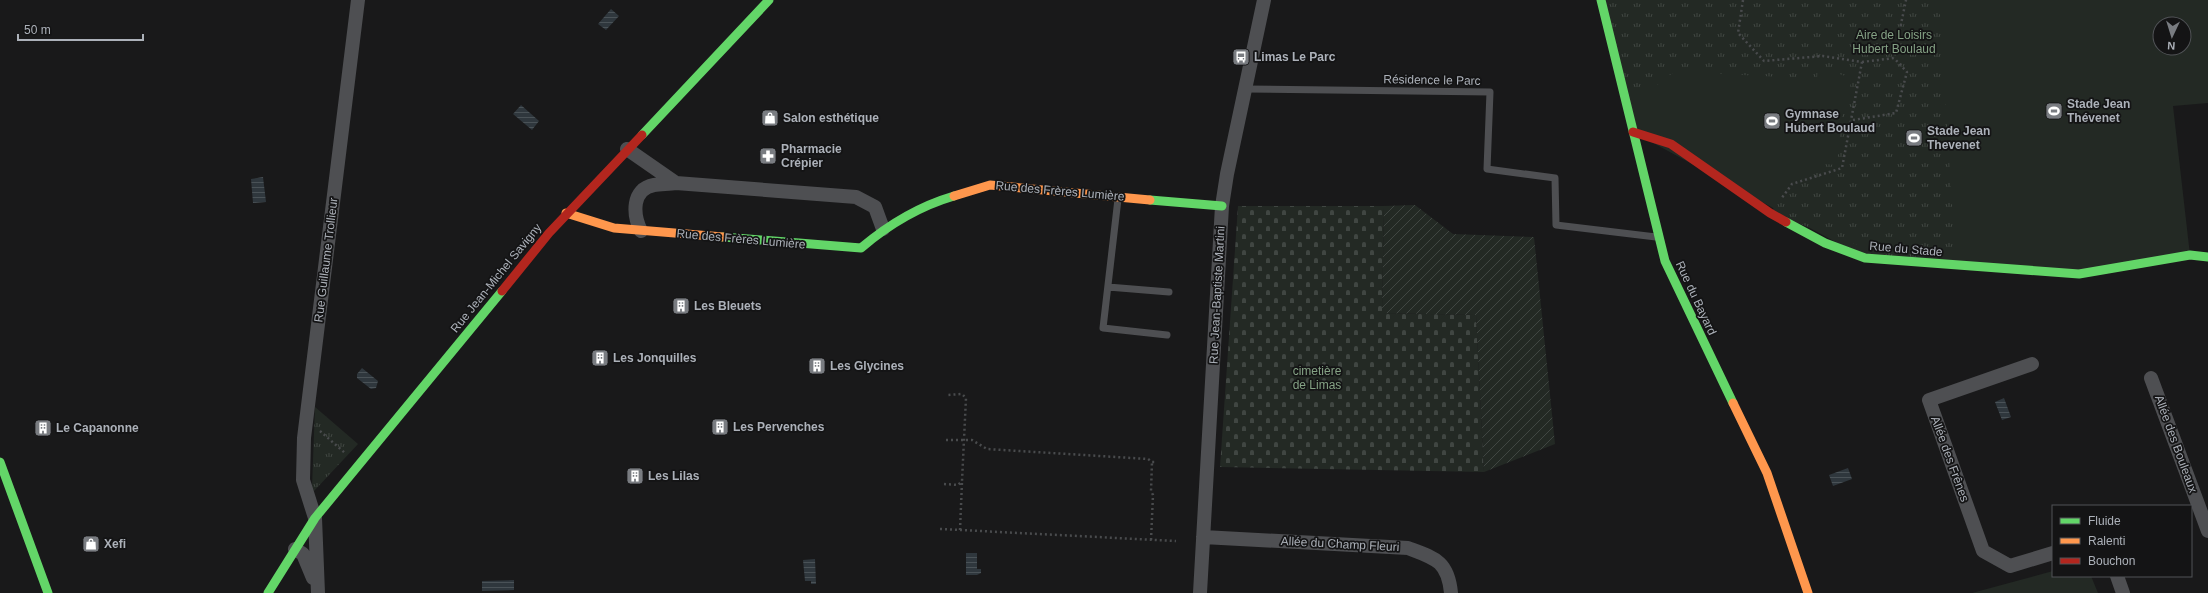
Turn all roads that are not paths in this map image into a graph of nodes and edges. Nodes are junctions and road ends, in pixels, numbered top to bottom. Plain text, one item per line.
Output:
1 (358, 0) edge
2 (769, 0) edge
3 (1264, 0) edge
4 (1600, 0) edge
5 (1246, 89) junction
6 (1633, 132) junction
7 (627, 149) junction
8 (676, 184) junction
9 (1118, 196) junction
10 (1222, 206) junction
11 (566, 213) junction
12 (883, 229) junction
13 (641, 231) junction
14 (1658, 237) junction
15 (2208, 257) edge
16 (1108, 287) junction
17 (1169, 292) dead end
18 (1168, 335) dead end
19 (2032, 364) dead end
20 (2151, 378) dead end
21 (0, 462) edge
22 (14, 498) junction
23 (0, 500) edge
24 (315, 518) junction
25 (2208, 531) edge
26 (1203, 537) junction
27 (295, 549) junction
28 (2052, 553) edge
29 (2116, 577) edge
30 (317, 589) edge
31 (48, 593) edge
32 (268, 593) edge
33 (1200, 593) edge
34 (1451, 593) edge
35 (1808, 593) edge
36 (2123, 593) edge

1 - 24 street, Rue Guillaume Trollieur
2 - 7 street, Rue Jean-Michel Savigny
3 - 5 street, Rue Jean-Baptiste Martini
4 - 6 street, Rue du Bayard
5 - 10 street, Rue Jean-Baptiste Martini
5 - 14 lane, Résidence le Parc
6 - 14 street, Rue du Bayard
6 - 15 street, Rue du Stade
7 - 8 street
7 - 11 street, Rue Jean-Michel Savigny
8 - 12 street
8 - 13 street
9 - 10 street, Rue des Frères Lumière
9 - 12 street, Rue des Frères Lumière
9 - 16 lane
10 - 26 street, Rue Jean-Baptiste Martini
11 - 13 street, Rue des Frères Lumière
11 - 24 street, Rue Jean-Michel Savigny
12 - 13 street, Rue des Frères Lumière
14 - 35 street, Rue du Bayard
16 - 17 lane
16 - 18 lane
19 - 28 street, Allée des Frênes
20 - 25 street, Allée des Bouleaux
21 - 22 street
22 - 23 street
22 - 31 street
24 - 27 street, Rue Jean-Michel Savigny
24 - 30 street, Rue Guillaume Trollieur
26 - 33 street, Rue Jean-Baptiste Martini
26 - 34 street, Allée du Champ Fleuri
27 - 30 street
27 - 32 street, Rue Jean-Michel Savigny
29 - 36 street

